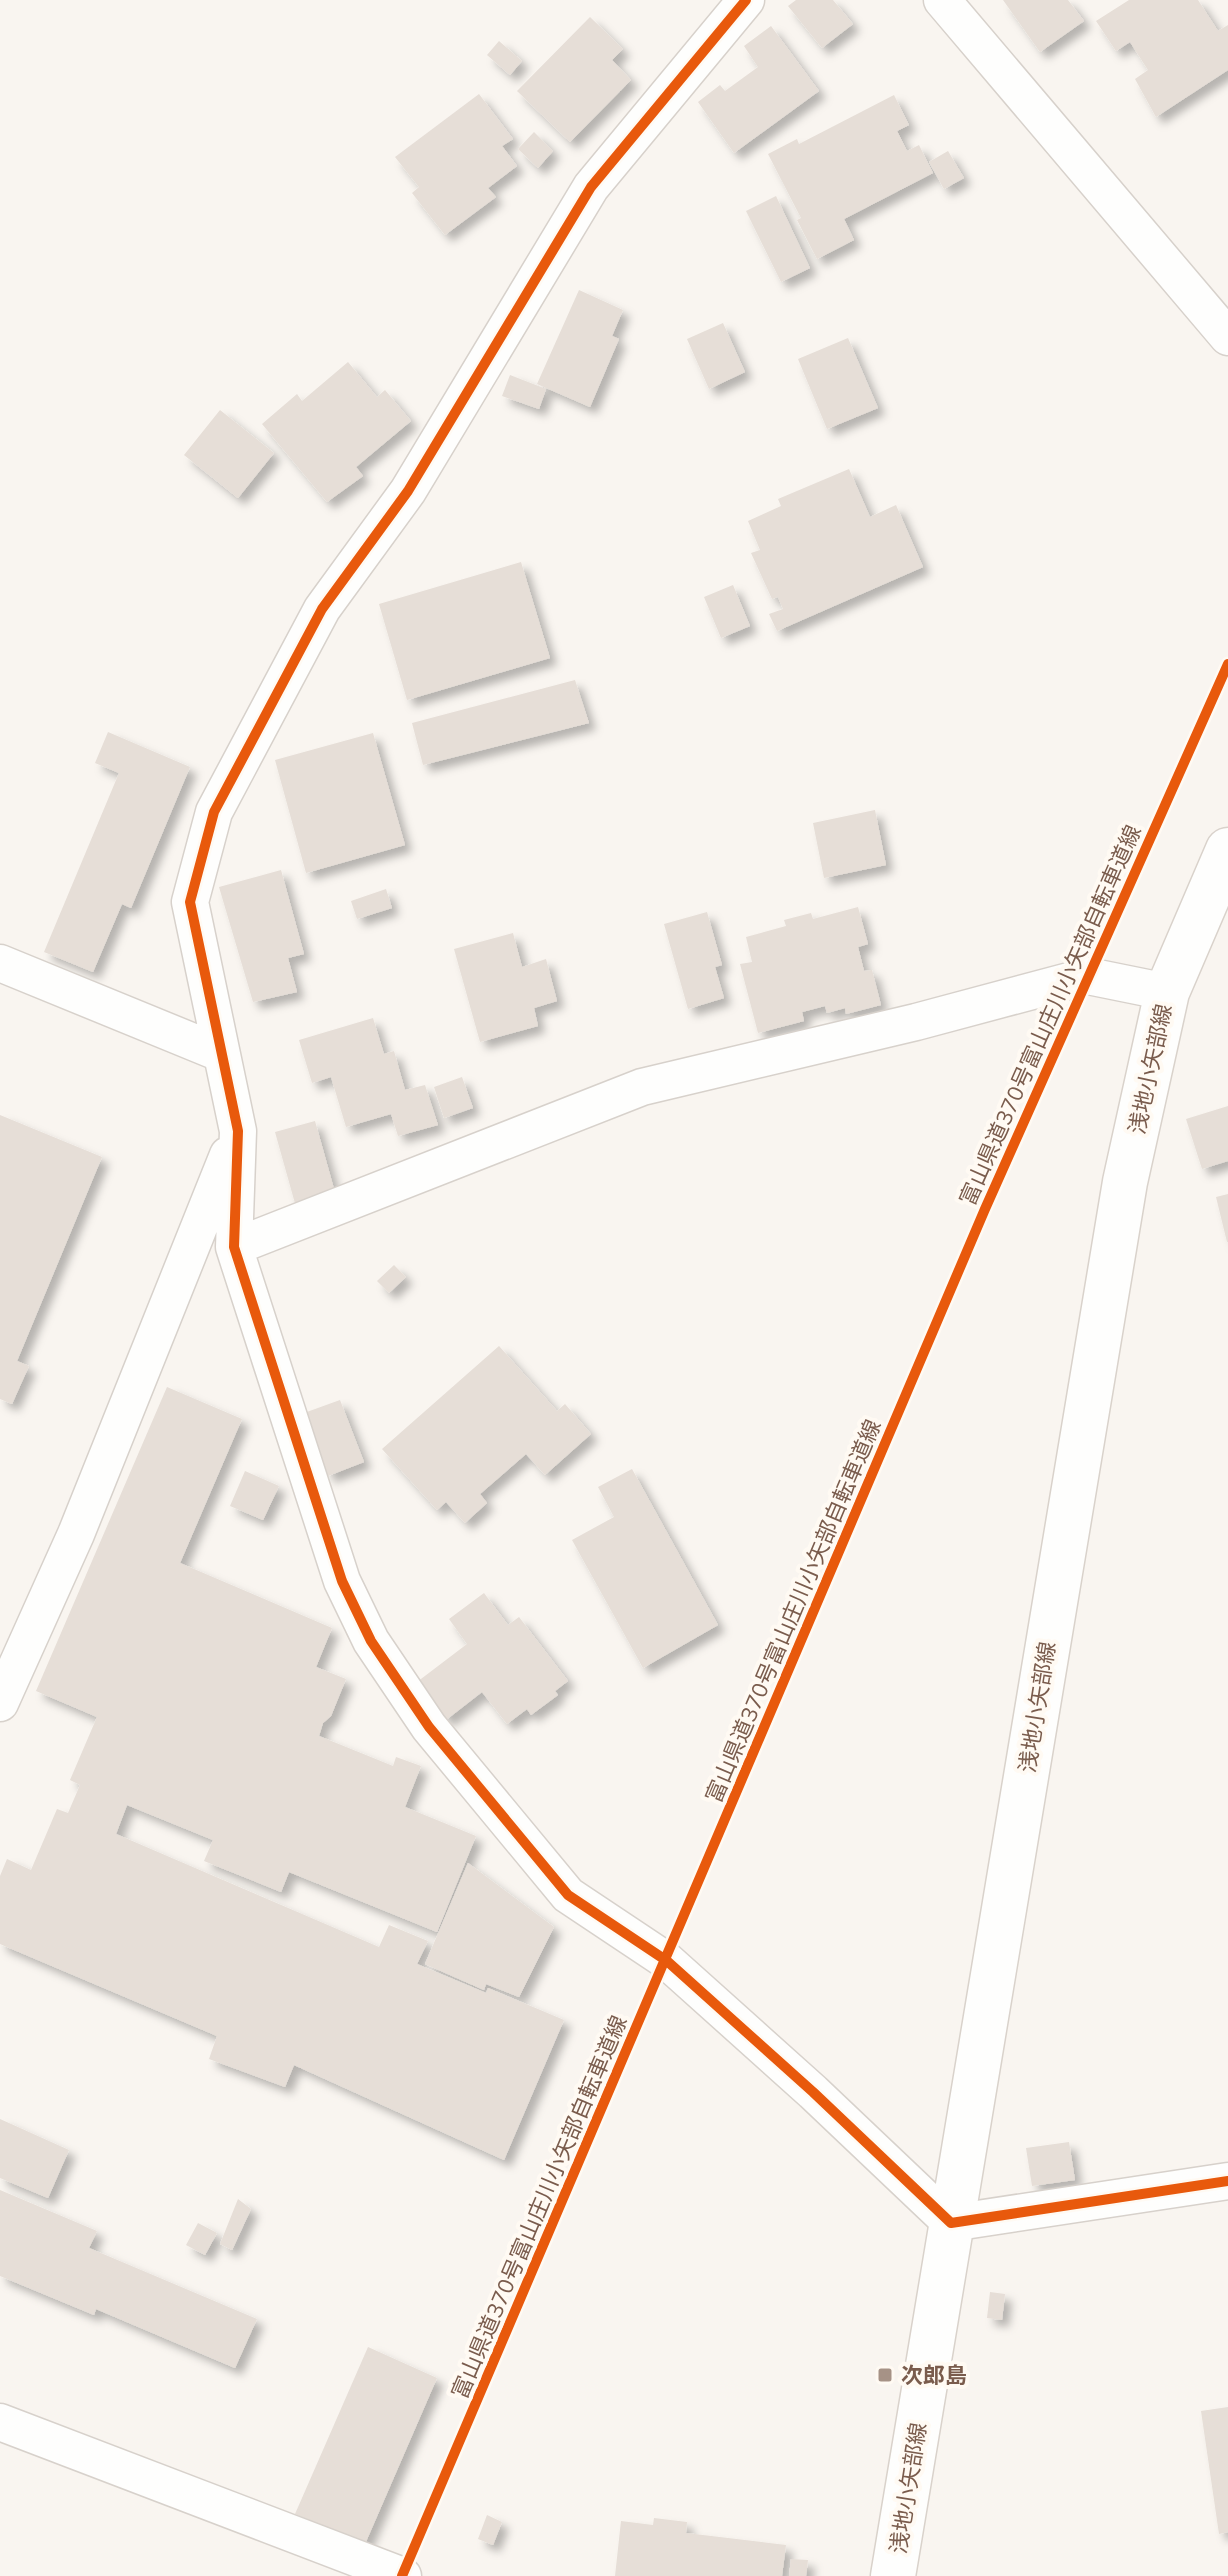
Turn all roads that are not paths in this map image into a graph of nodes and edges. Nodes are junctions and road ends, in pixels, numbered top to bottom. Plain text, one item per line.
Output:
1 (746, 0) edge
2 (942, 0) edge
3 (1228, 337) edge
4 (1228, 850) edge
5 (0, 963) edge
6 (1167, 992) junction
7 (220, 1053) junction
8 (238, 1131) junction
9 (234, 1247) junction
10 (0, 1703) edge
11 (1228, 2181) edge
12 (951, 2223) junction
13 (0, 2422) edge
14 (403, 2576) edge
15 (893, 2576) edge

1 - 7 street
2 - 3 street
4 - 6 main road, 浅地小矢部線
5 - 7 street
6 - 9 street
6 - 12 main road, 浅地小矢部線
7 - 8 street
8 - 9 street
8 - 10 street
9 - 12 street
11 - 12 street
12 - 15 main road, 浅地小矢部線
13 - 14 street

